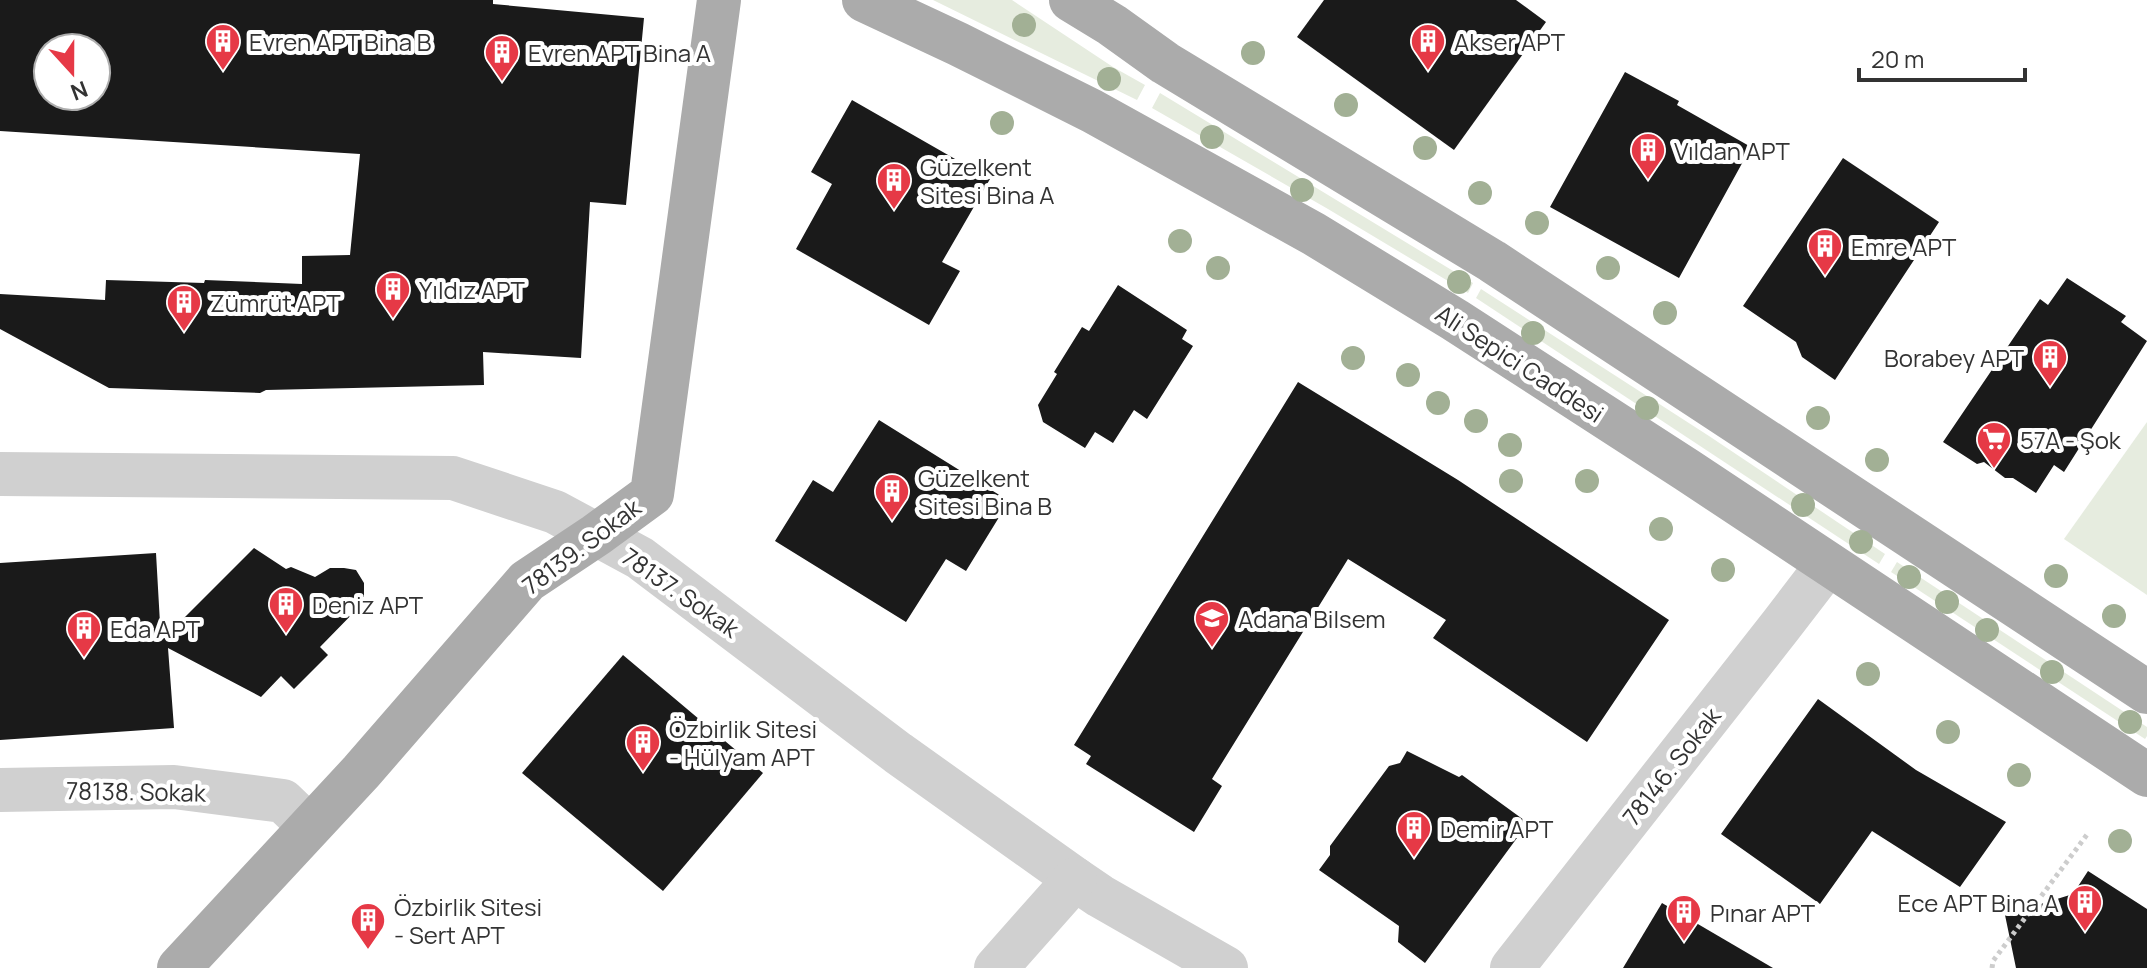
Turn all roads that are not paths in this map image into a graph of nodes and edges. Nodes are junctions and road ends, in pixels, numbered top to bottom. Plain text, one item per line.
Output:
1 (864, 0) edge
2 (1071, 0) edge
3 (720, 1) edge
4 (0, 474) edge
5 (596, 535) junction
6 (1828, 564) junction
7 (2144, 684) edge
8 (2147, 775) edge
9 (0, 790) edge
10 (309, 826) junction
11 (1075, 879) junction
12 (179, 968) edge
13 (996, 968) edge
14 (1226, 968) edge
15 (1512, 968) edge

1 - 6 main road, Ali Sepici Caddesi
2 - 7 main road
3 - 5 main road, 78139. Sokak
4 - 5 street, 78137. Sokak
5 - 10 main road, 78139. Sokak
5 - 11 street, 78137. Sokak
6 - 8 main road, Ali Sepici Caddesi
6 - 15 street, 78146. Sokak
9 - 10 street, 78138. Sokak
10 - 12 main road, 78139. Sokak
11 - 13 street
11 - 14 street, 78137. Sokak

